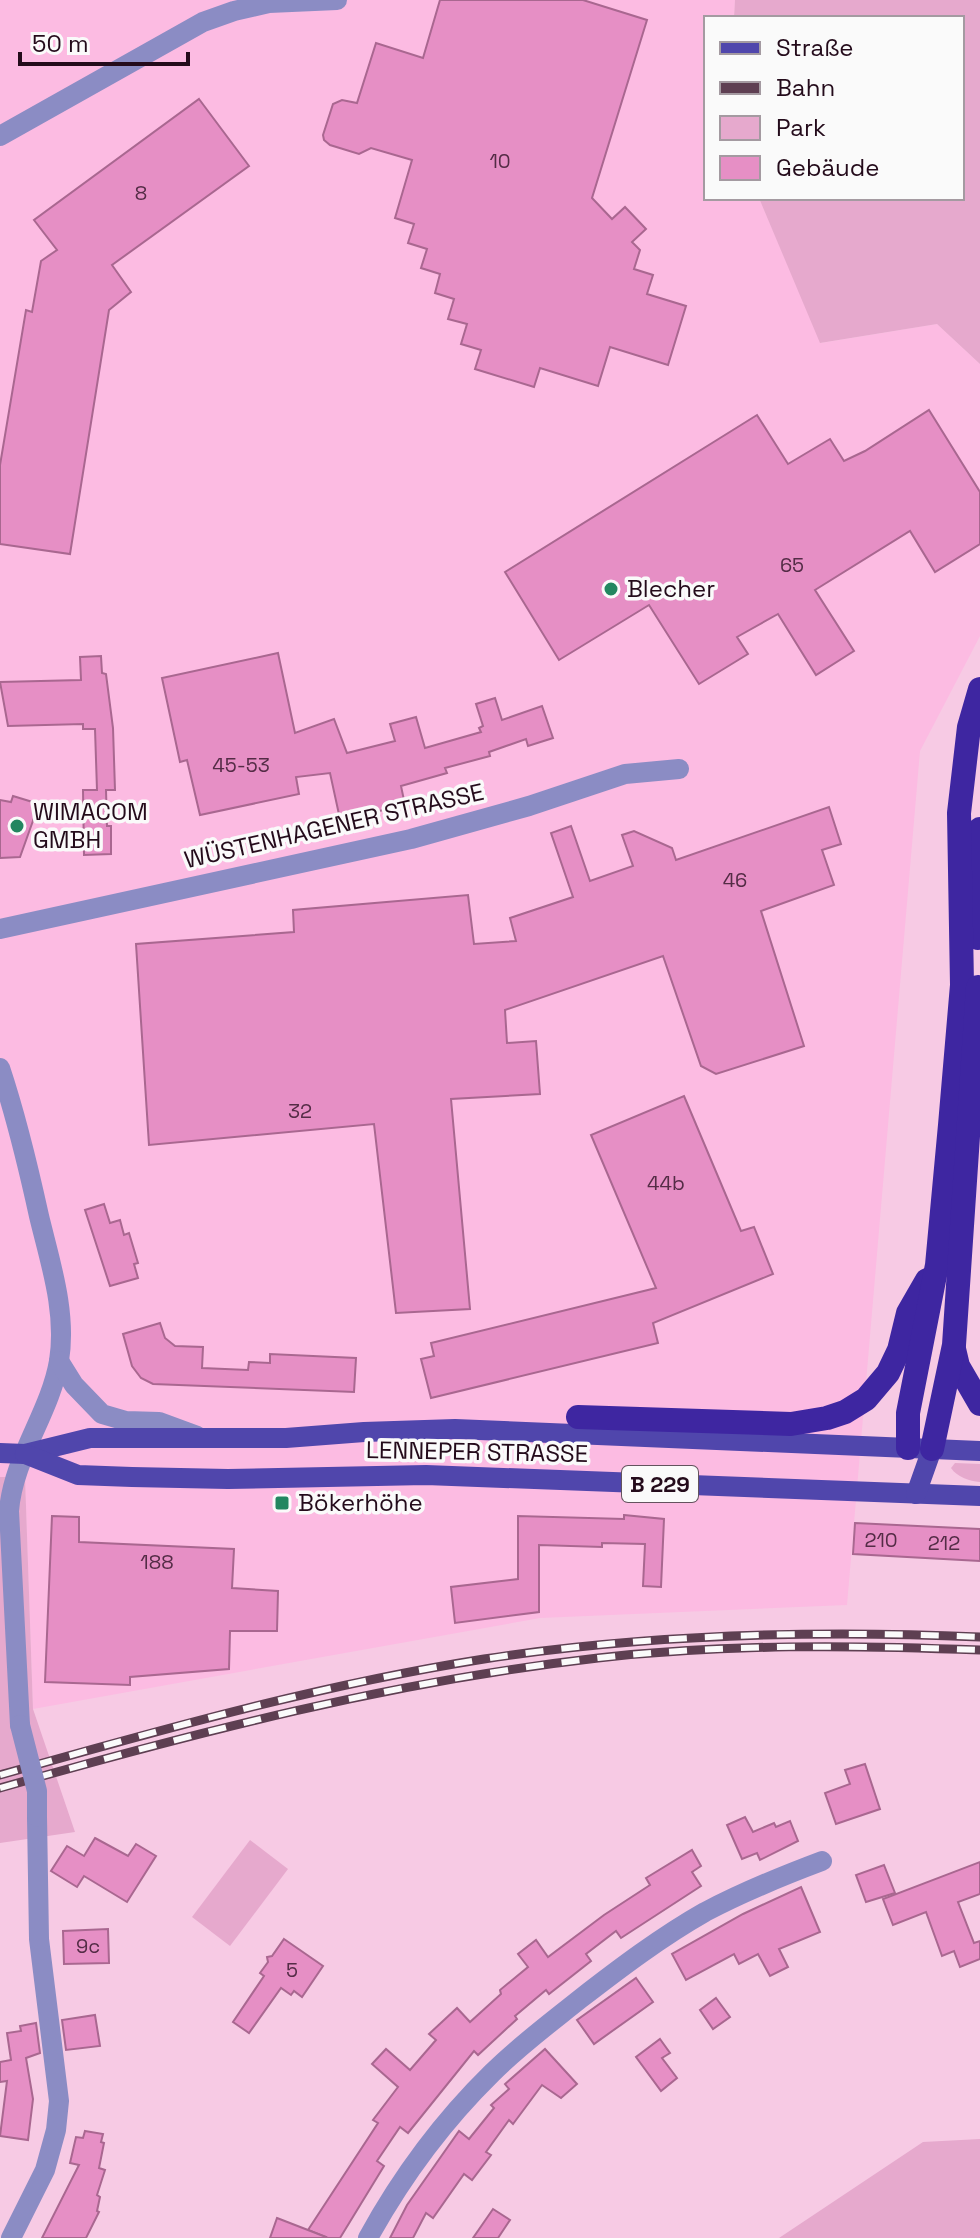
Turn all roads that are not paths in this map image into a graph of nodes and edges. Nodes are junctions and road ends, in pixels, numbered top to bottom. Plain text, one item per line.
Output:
1 (337, 0) edge
2 (0, 136) edge
3 (980, 689) edge
4 (679, 769) dead end
5 (980, 829) edge
6 (0, 929) edge
7 (0, 1068) edge
8 (937, 1265) junction
9 (954, 1345) junction
10 (59, 1361) junction
11 (980, 1404) edge
12 (578, 1417) joint
13 (545, 1433) junction
14 (206, 1439) junction
15 (920, 1448) junction
16 (980, 1451) edge
17 (0, 1453) edge
18 (25, 1454) junction
19 (916, 1494) junction
20 (980, 1496) edge
21 (822, 1861) dead end
22 (11, 2238) edge
23 (368, 2238) edge

1 - 2 street
3 - 8 highway
4 - 6 street, WÜSTENHAGENER STRASSE
5 - 9 highway
7 - 10 street
8 - 12 highway
8 - 15 highway
9 - 11 highway
9 - 15 highway
10 - 14 street
10 - 18 street
12 - 13 main road
13 - 14 main road, LENNEPER STRASSE / B 229
13 - 15 main road, LENNEPER STRASSE / B 229
14 - 18 main road, LENNEPER STRASSE / B 229
15 - 16 main road, LENNEPER STRASSE / B 229
15 - 19 main road
17 - 18 main road, LENNEPER STRASSE / B 229
18 - 19 main road, LENNEPER STRASSE / B 229
18 - 22 street, bridge
19 - 20 main road, LENNEPER STRASSE / B 229
21 - 23 street

